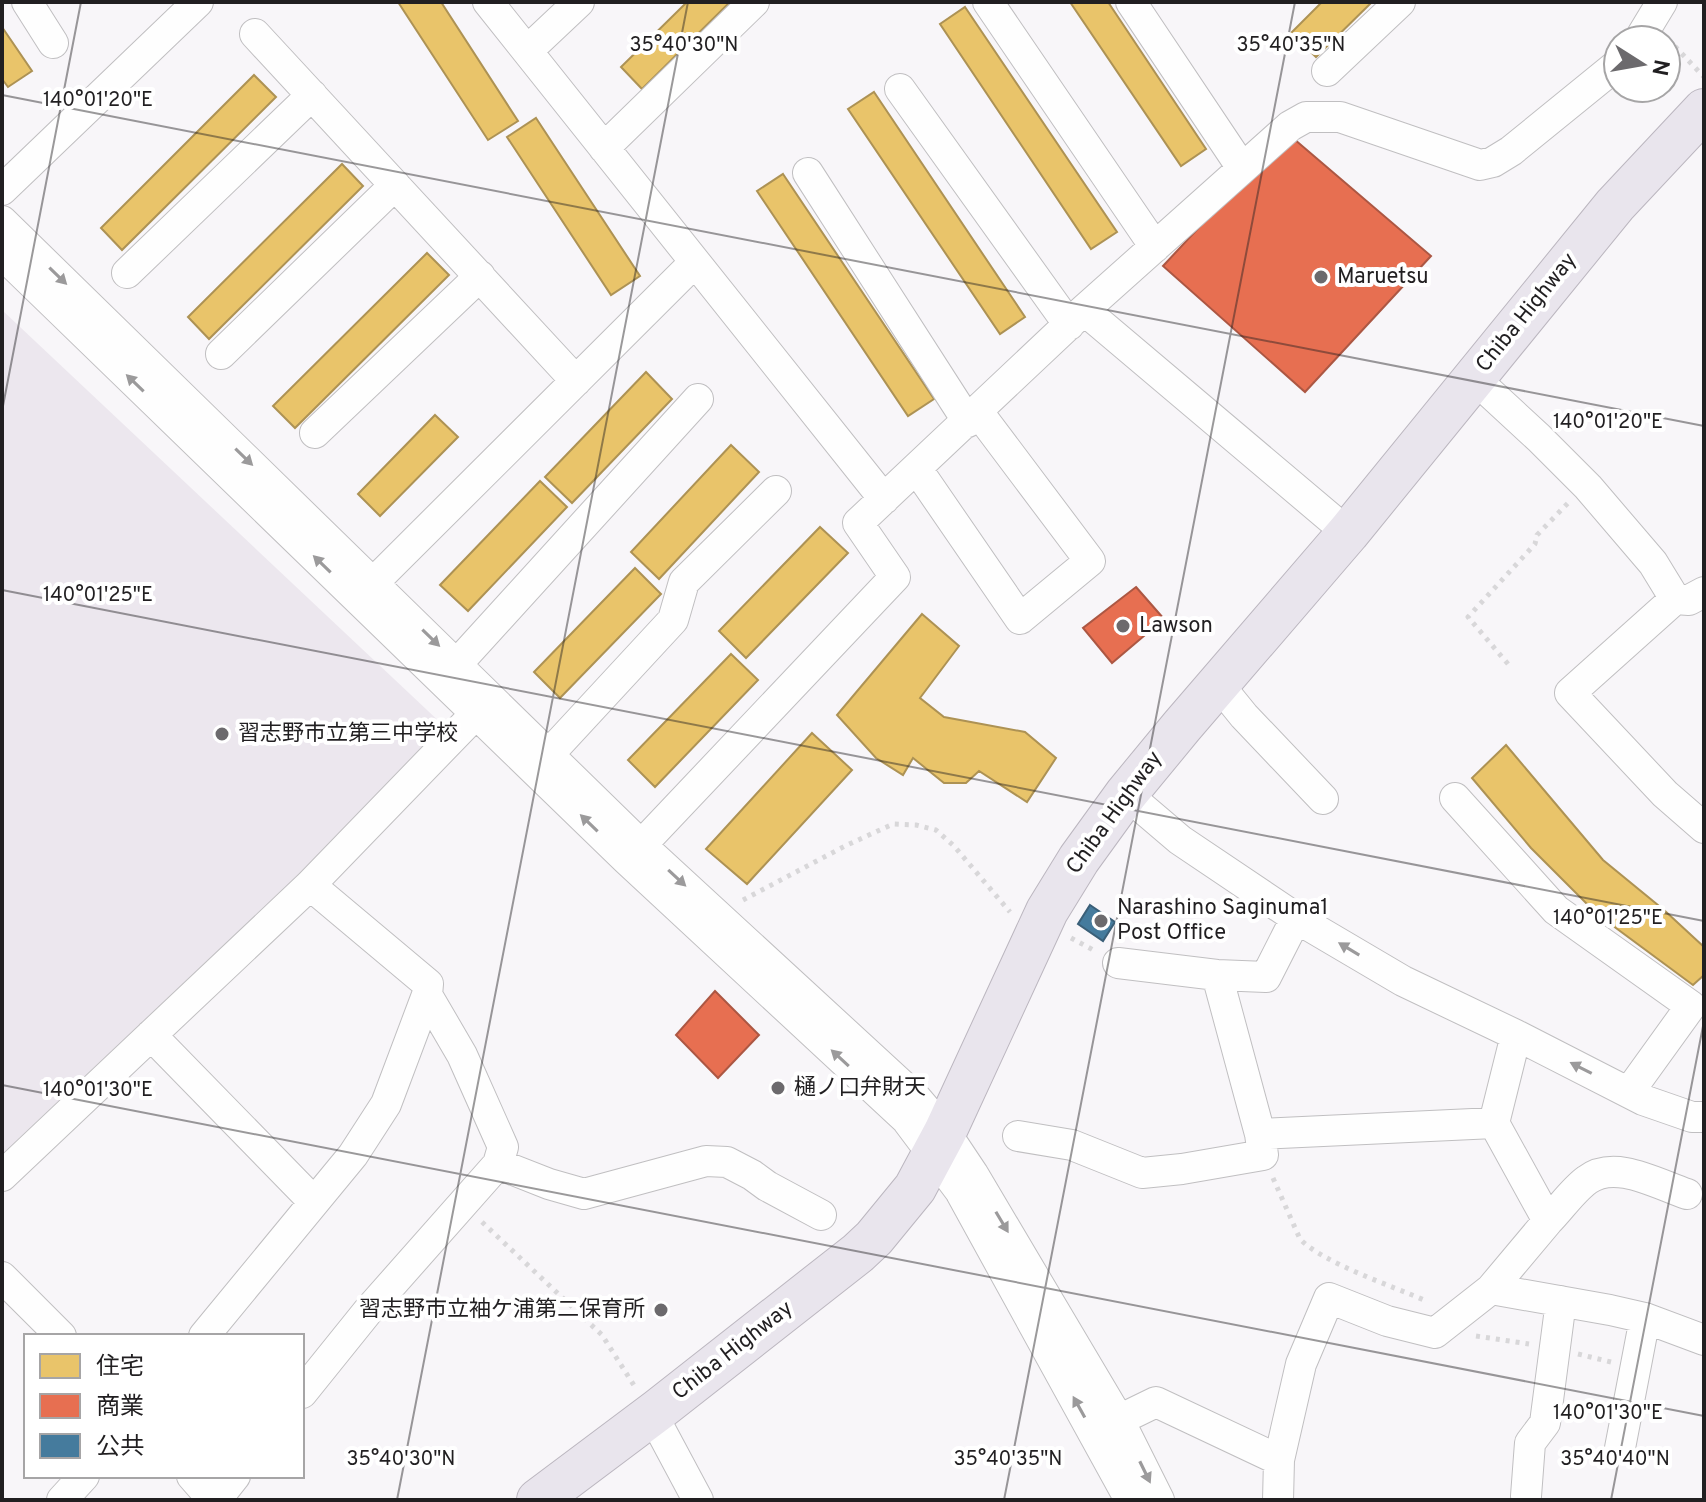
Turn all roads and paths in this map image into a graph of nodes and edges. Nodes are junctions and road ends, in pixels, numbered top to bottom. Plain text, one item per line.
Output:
1 (27, 2) edge
2 (198, 2) edge
3 (488, 2) edge
4 (579, 2) edge
5 (754, 2) edge
6 (988, 2) edge
7 (1131, 2) edge
8 (1400, 2) edge
9 (1646, 16) edge
10 (255, 34) dead end
11 (53, 43) dead end
12 (527, 51) junction
13 (1327, 71) dead end
14 (1602, 77) edge
15 (1704, 77) edge
16 (900, 89) dead end
17 (312, 95) junction
18 (1704, 110) edge
19 (604, 148) junction
20 (1242, 168) junction
21 (808, 173) dead end
22 (395, 185) junction
23 (2, 190) edge
24 (2, 221) edge
25 (1155, 247) junction
26 (2, 254) edge
27 (695, 262) junction
28 (127, 273) dead end
29 (480, 276) junction
30 (1076, 318) junction
31 (221, 354) dead end
32 (1474, 378) junction
33 (576, 381) junction
34 (698, 399) dead end
35 (973, 417) junction
36 (315, 433) dead end
37 (917, 469) junction
38 (1588, 487) junction
39 (776, 491) dead end
40 (884, 499) junction
41 (1348, 533) junction
42 (366, 591) junction
43 (1690, 596) edge
44 (457, 664) junction
45 (1508, 664) dead end
46 (1218, 684) junction
47 (484, 706) junction
48 (549, 754) junction
49 (1126, 794) junction
50 (1455, 798) dead end
51 (1323, 799) dead end
52 (1704, 828) edge
53 (634, 852) junction
54 (310, 885) junction
55 (743, 900) dead end
56 (1015, 917) dead end
57 (1296, 918) junction
58 (1063, 934) dead end
59 (1118, 963) joint
60 (1217, 975) junction
61 (427, 995) junction
62 (151, 1035) junction
63 (1516, 1035) junction
64 (1629, 1092) junction
65 (1704, 1117) edge
66 (1494, 1123) junction
67 (1018, 1136) dead end
68 (939, 1143) junction
69 (1261, 1144) junction
70 (498, 1164) junction
71 (2, 1176) edge
72 (1687, 1194) dead end
73 (314, 1202) junction
74 (462, 1203) junction
75 (821, 1215) dead end
76 (1548, 1221) junction
77 (2, 1277) edge
78 (1491, 1289) junction
79 (1561, 1301) junction
80 (1460, 1315) junction
81 (1645, 1318) junction
82 (59, 1334) edge
83 (206, 1334) edge
84 (1704, 1340) edge
85 (304, 1391) edge
86 (652, 1414) junction
87 (1119, 1420) junction
88 (1620, 1448) dead end
89 (1279, 1460) junction
90 (82, 1478) edge
91 (194, 1478) edge
92 (233, 1478) edge
93 (1526, 1496) dead end
94 (1125, 1498) edge
95 (62, 1500) edge
96 (214, 1500) edge
97 (538, 1500) edge
98 (698, 1500) edge
99 (1159, 1500) edge
100 (1278, 1500) edge

1 - 11 street
2 - 23 street
3 - 12 street
4 - 12 street
5 - 19 street
6 - 25 street
7 - 20 street
8 - 13 street
9 - 15 path
10 - 17 street
12 - 19 street
14 - 20 street
16 - 30 street
17 - 22 street
17 - 28 street
18 - 32 highway, Chiba Highway
19 - 27 street
20 - 25 street
21 - 35 street
22 - 29 street
22 - 31 street
24 -> 42 street
25 - 30 street
42 -> 26 street
27 - 33 street
27 - 40 street
29 - 33 street
29 - 36 street
30 - 35 street
30 - 41 street
32 - 38 street
32 - 41 highway, Chiba Highway
33 - 42 street
34 - 44 street
35 - 37 street
35 - 37 street
37 - 40 street
38 - 43 street
38 - 45 path
39 - 48 street
40 - 53 street
41 - 46 highway, Chiba Highway
42 -> 44 street
42 - 47 street
43 - 52 street
44 - 47 street
46 - 49 highway, Chiba Highway
46 - 51 street
47 - 48 street
53 -> 47 street
47 - 54 street
48 - 53 street
49 - 57 street
49 - 68 highway, Chiba Highway
50 - 64 street
53 - 68 street
54 - 61 street
54 - 62 street
55 - 56 path
57 - 60 street
63 -> 57 street
58 - 59 path
59 - 60 street
60 - 69 street
61 - 70 street
61 - 73 street
62 - 71 street
62 - 73 street
64 -> 63 street
63 - 66 street
64 - 65 street
66 - 69 street
66 - 76 street
67 - 69 street
68 - 86 highway, Chiba Highway
68 -> 87 street
94 -> 68 street
69 - 80 path
70 - 74 street
70 - 75 street
72 - 76 street
73 - 83 street
74 - 85 street
74 - 86 path
76 - 78 street
77 - 82 street
78 - 79 street
78 - 80 street
79 - 81 street
79 - 93 street
80 - 89 street
81 - 84 street
81 - 88 street
86 - 97 highway, Chiba Highway
86 - 98 street
87 - 89 street
87 -> 99 street
89 - 100 street
90 - 95 street
91 - 96 street
92 - 96 street

